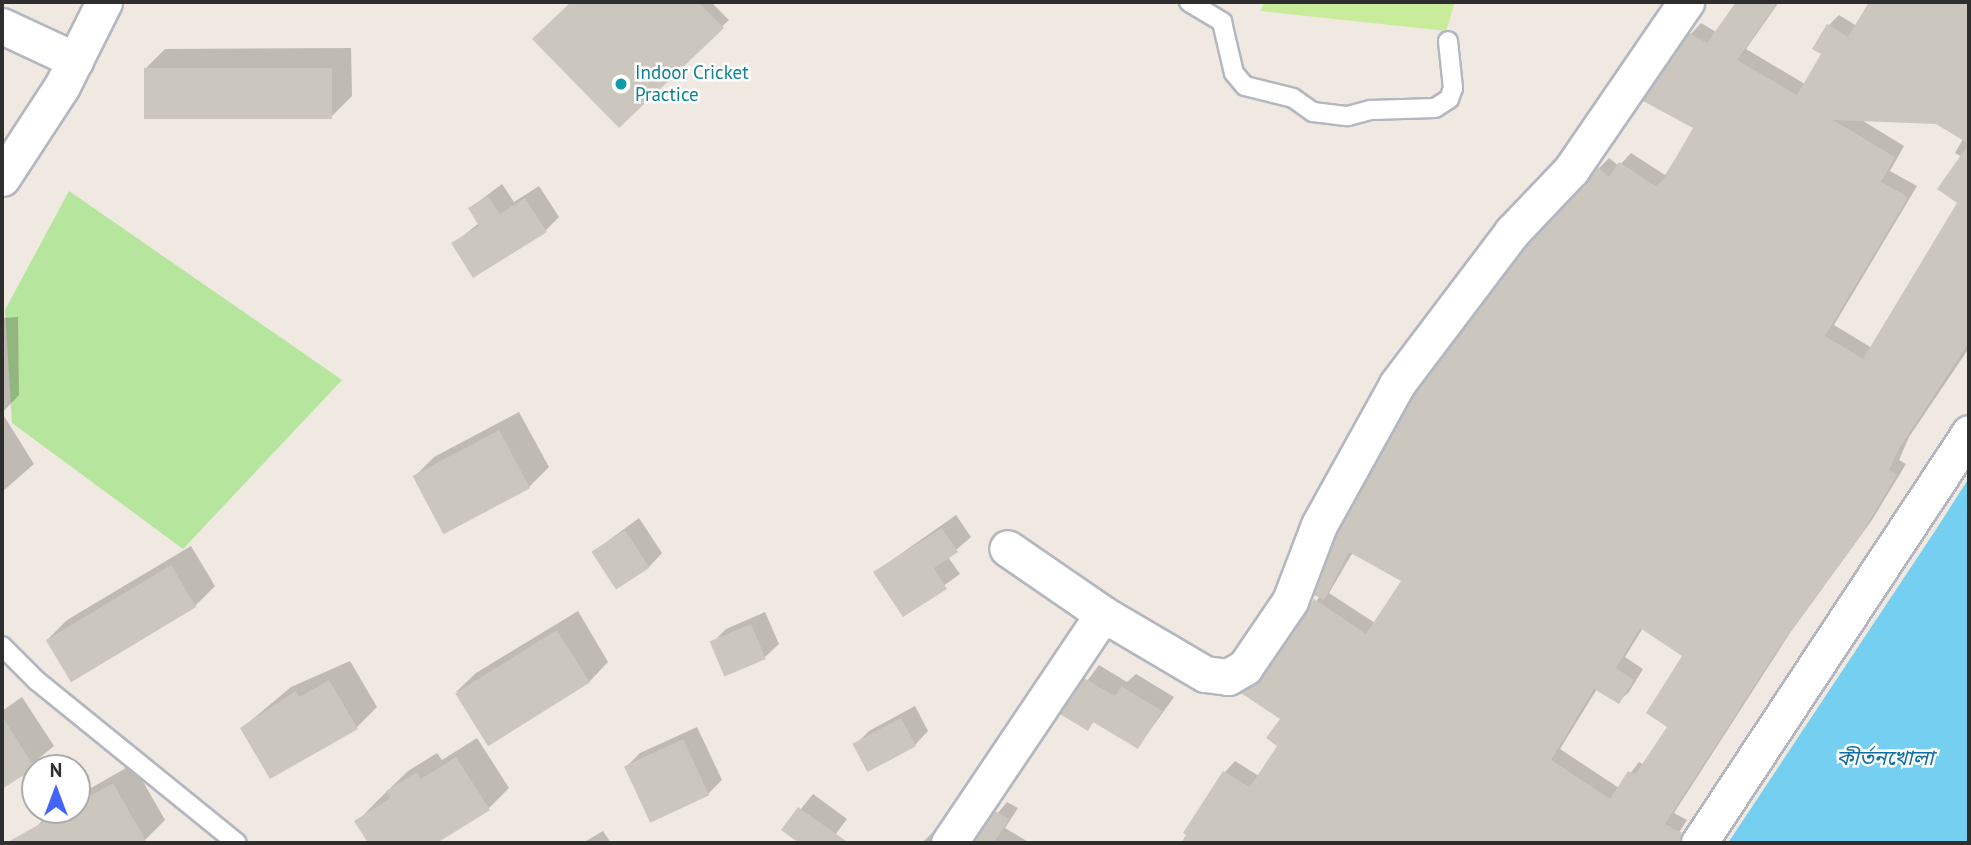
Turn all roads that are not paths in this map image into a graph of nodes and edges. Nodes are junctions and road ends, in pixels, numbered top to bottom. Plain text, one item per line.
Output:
1 (104, 2) edge
2 (1189, 2) edge
3 (1686, 2) edge
4 (2, 26) edge
5 (1448, 41) dead end
6 (75, 60) junction
7 (2, 178) edge
8 (1969, 433) edge
9 (1007, 548) dead end
10 (1103, 614) junction
11 (2, 646) edge
12 (237, 843) edge
13 (948, 843) edge
14 (1699, 843) edge

1 - 6 street
2 - 5 lane
3 - 10 street
4 - 6 street
6 - 7 street
8 - 14 street
9 - 10 street
10 - 13 street
11 - 12 lane

